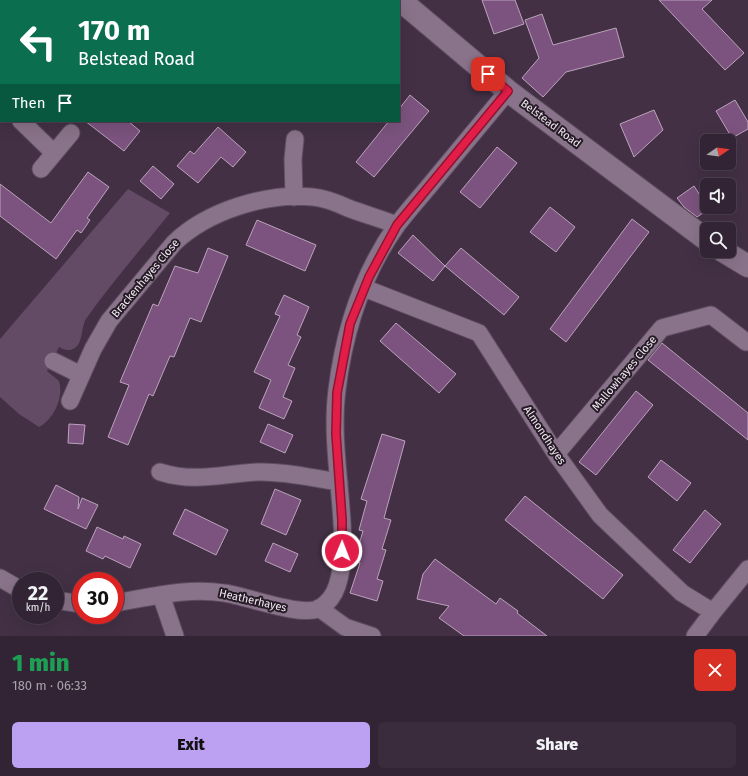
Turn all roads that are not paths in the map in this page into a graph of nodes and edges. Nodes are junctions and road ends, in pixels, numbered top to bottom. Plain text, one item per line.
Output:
1 (400, 0) edge
2 (508, 91) junction
3 (22, 122) edge
4 (71, 133) dead end
5 (295, 138) dead end
6 (54, 153) junction
7 (41, 169) dead end
8 (294, 197) junction
9 (397, 225) junction
10 (700, 235) edge
11 (734, 258) edge
12 (748, 266) edge
13 (364, 288) junction
14 (746, 342) dead end
15 (53, 361) dead end
16 (81, 375) junction
17 (70, 401) dead end
18 (556, 454) junction
19 (160, 472) dead end
20 (339, 482) junction
21 (748, 569) edge
22 (0, 578) edge
23 (12, 585) edge
24 (161, 595) junction
25 (124, 601) edge
26 (319, 608) junction
27 (712, 612) junction
28 (175, 636) edge
29 (372, 636) edge
30 (695, 636) edge

1 - 2 street, Belstead Road
2 - 9 street
2 - 10 street, Belstead Road
3 - 6 street
4 - 6 street
5 - 8 street
6 - 7 street
8 - 9 street, Brackenhayes Close
8 - 16 street, Brackenhayes Close
9 - 13 street
11 - 12 street
13 - 18 street, Almondhayes
13 - 20 street
14 - 18 street, Mallowhayes Close
15 - 16 street
16 - 17 street, Brackenhayes Close
18 - 27 street, Almondhayes
19 - 20 street
20 - 26 street
21 - 27 street
22 - 23 street
24 - 25 street, Heatherhayes
24 - 26 street, Heatherhayes
24 - 28 street
26 - 29 street
27 - 30 street

